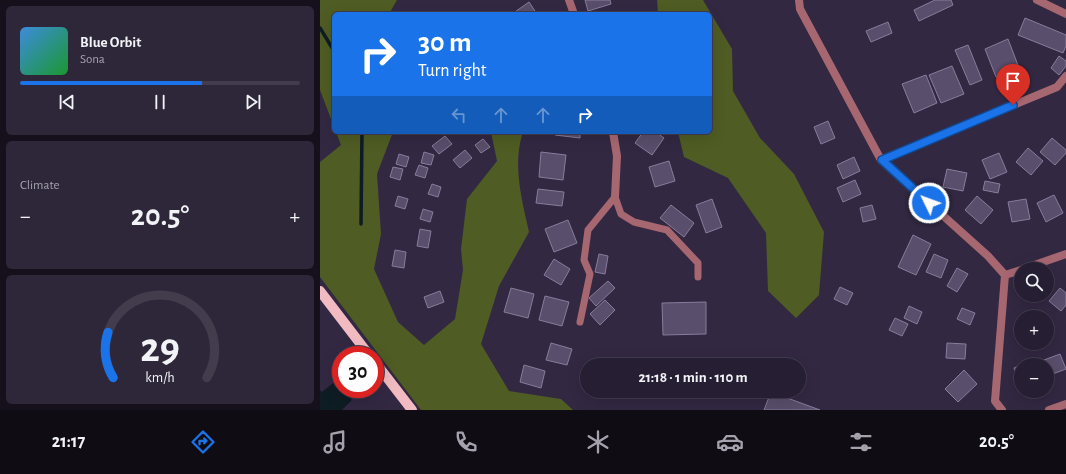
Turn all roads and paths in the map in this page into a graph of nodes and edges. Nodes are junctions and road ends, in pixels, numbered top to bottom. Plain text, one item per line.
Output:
1 (569, 0) edge
2 (799, 0) edge
3 (1036, 0) edge
4 (573, 12) edge
5 (1066, 14) edge
6 (1066, 76) edge
7 (613, 134) edge
8 (882, 160) junction
9 (615, 197) junction
10 (1066, 254) edge
11 (1043, 262) edge
12 (1014, 272) edge
13 (1005, 275) junction
14 (698, 277) dead end
15 (320, 291) edge
16 (580, 322) dead end
17 (363, 346) edge
18 (384, 374) edge
19 (1066, 404) edge
20 (412, 410) edge
21 (1002, 410) edge
22 (1049, 410) edge

1 - 4 street
2 - 8 street
3 - 5 street
6 - 8 street
7 - 9 street
8 - 13 street
9 - 14 lane
9 - 16 lane
10 - 11 street
12 - 13 street
13 - 21 street
15 - 17 main road
18 - 20 main road
19 - 22 street

